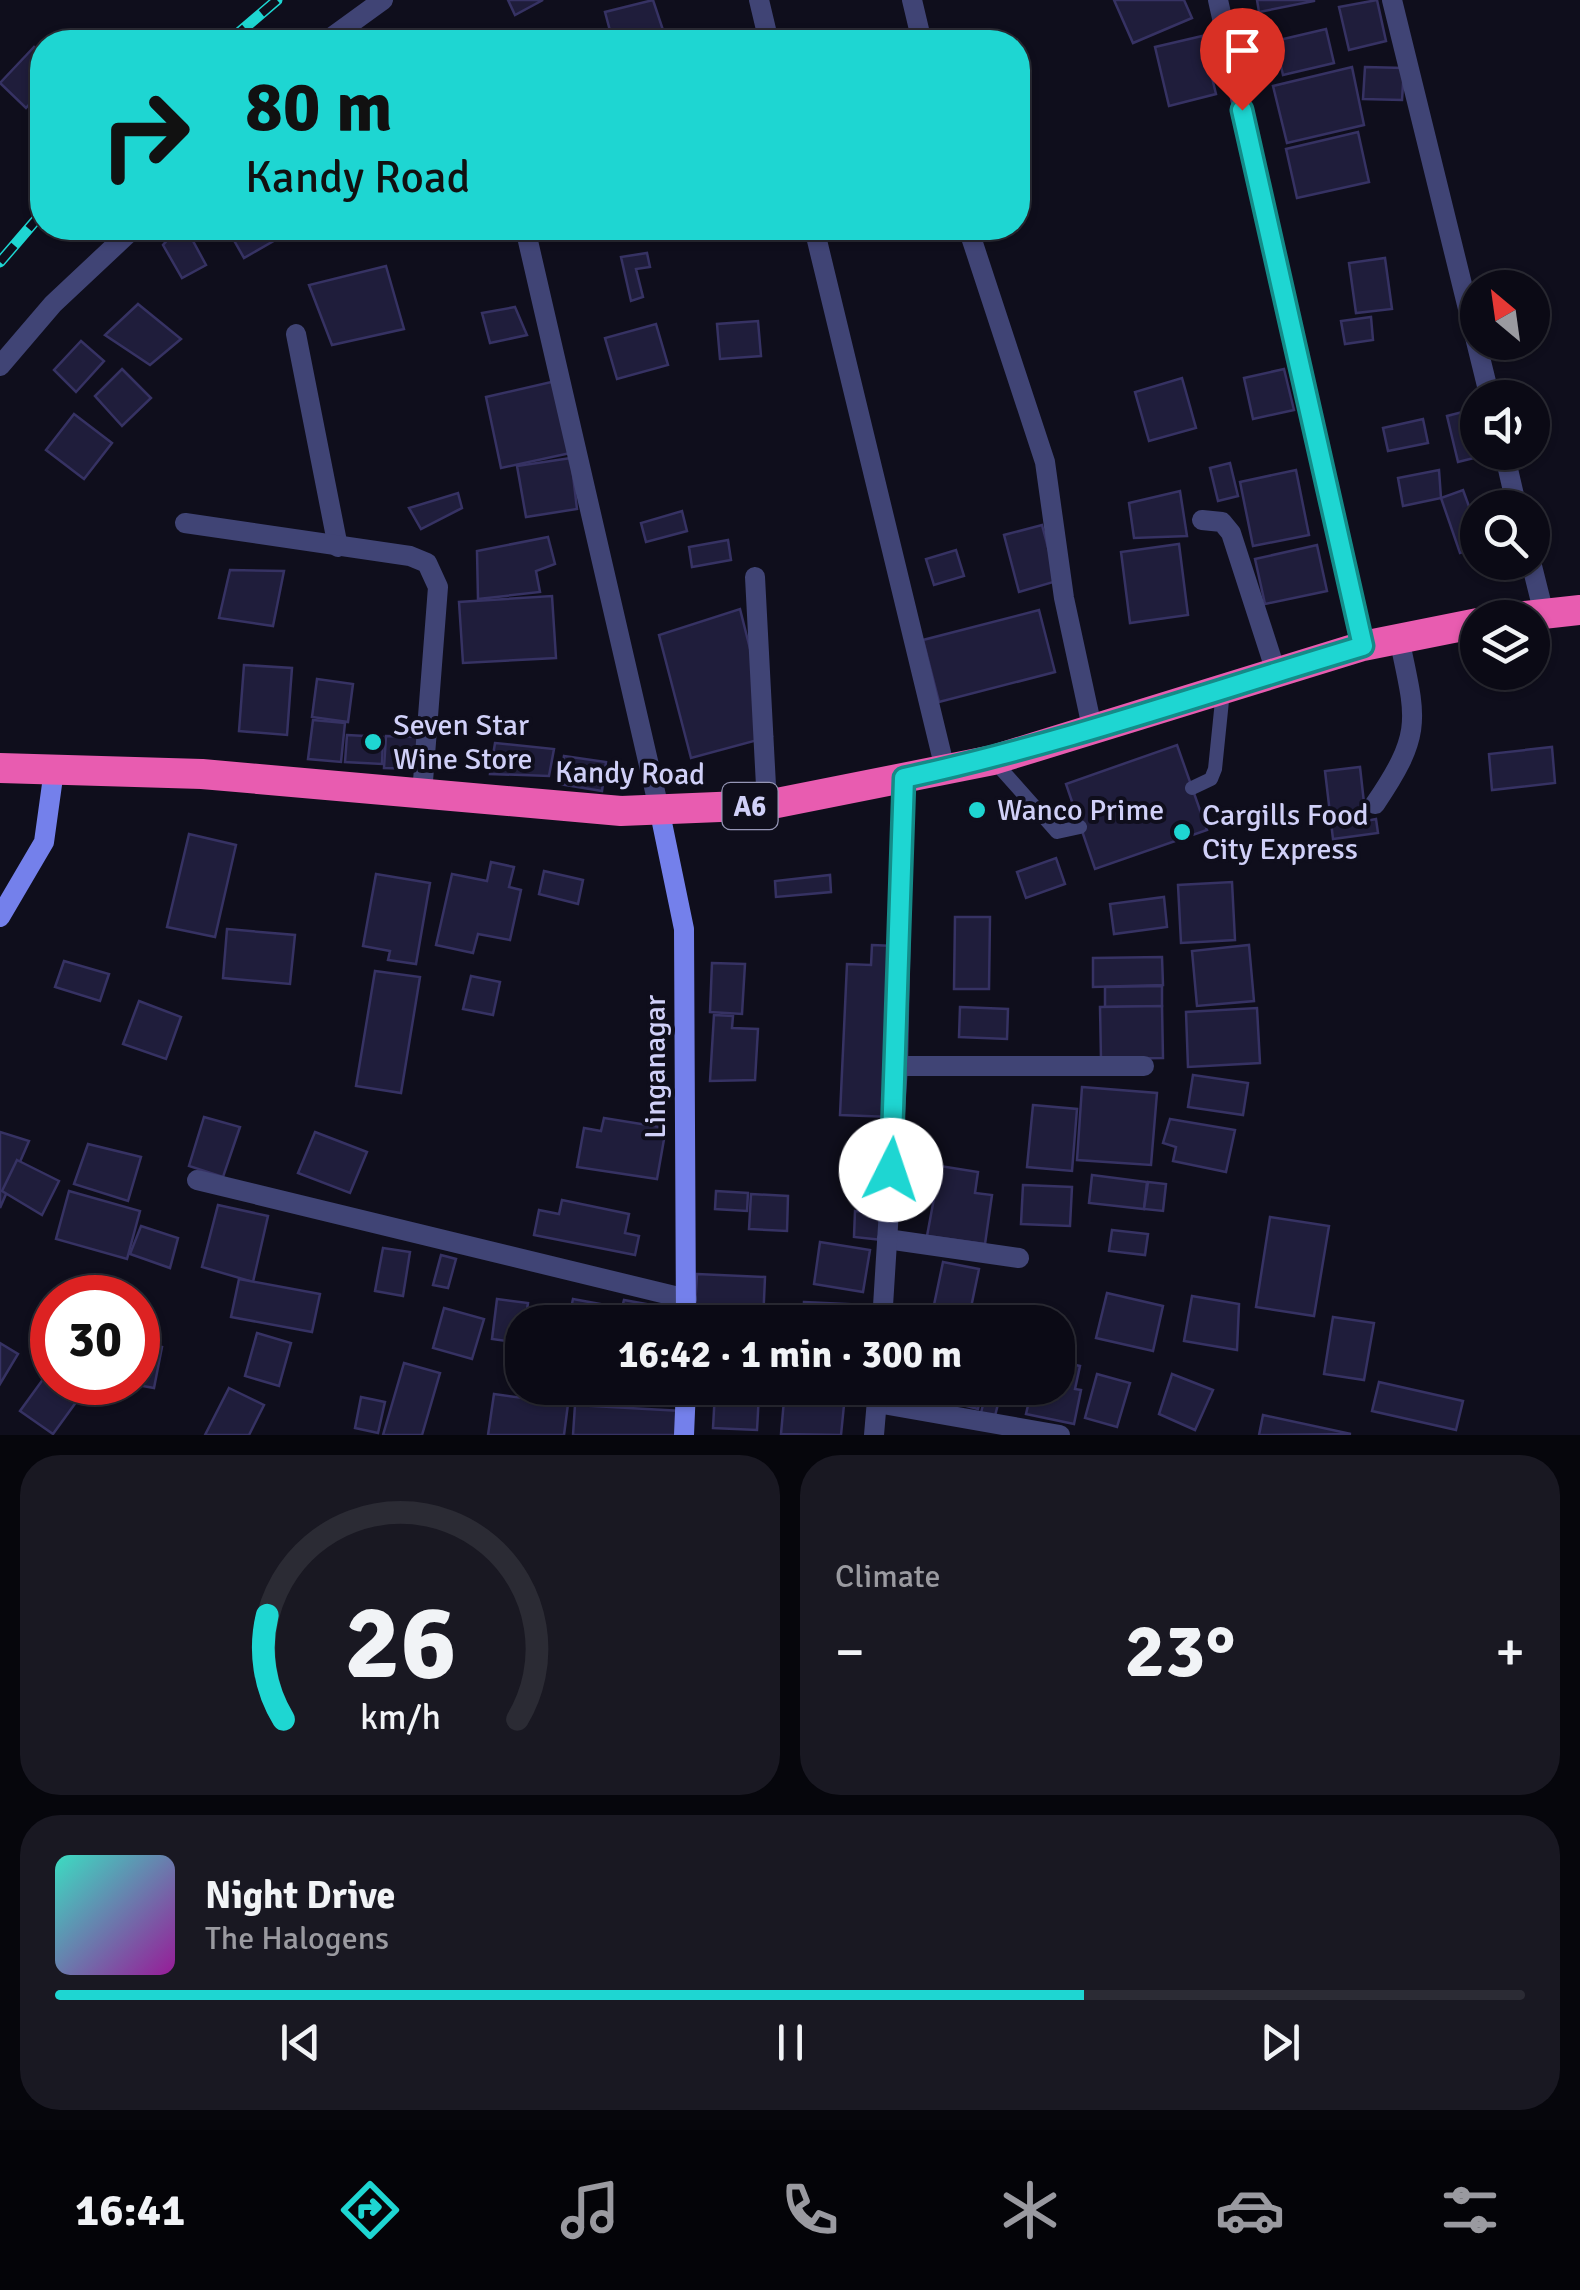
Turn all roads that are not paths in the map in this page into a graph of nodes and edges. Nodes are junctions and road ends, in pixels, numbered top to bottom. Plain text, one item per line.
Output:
1 (383, 0) edge
2 (759, 0) edge
3 (912, 0) edge
4 (1218, 0) edge
5 (1392, 0) edge
6 (342, 30) edge
7 (766, 30) edge
8 (919, 30) edge
9 (121, 240) edge
10 (528, 240) edge
11 (817, 240) edge
12 (972, 240) edge
13 (296, 334) dead end
14 (0, 366) edge
15 (1486, 380) edge
16 (1202, 520) dead end
17 (185, 523) dead end
18 (338, 547) junction
19 (755, 578) dead end
20 (1550, 610) edge
21 (1580, 610) edge
22 (1460, 626) edge
23 (1399, 638) junction
24 (1363, 646) junction
25 (1276, 672) junction
26 (1222, 690) junction
27 (1094, 732) junction
28 (993, 760) junction
29 (0, 768) edge
30 (945, 769) junction
31 (54, 770) junction
32 (904, 778) junction
33 (1192, 788) dead end
34 (422, 794) junction
35 (1375, 804) dead end
36 (767, 805) junction
37 (660, 813) junction
38 (1080, 828) dead end
39 (0, 916) edge
40 (898, 1066) junction
41 (1144, 1066) dead end
42 (197, 1180) dead end
43 (887, 1239) junction
44 (1019, 1258) dead end
45 (687, 1300) junction
46 (687, 1305) edge
47 (883, 1305) edge
48 (685, 1405) edge
49 (876, 1405) edge
50 (923, 1405) edge
51 (684, 1435) edge
52 (874, 1435) edge
53 (1060, 1435) edge

1 - 6 street
2 - 7 street
3 - 8 street
4 - 24 street
5 - 15 street
9 - 14 street
10 - 37 street
11 - 30 street
12 - 27 street
13 - 18 street
16 - 25 street
17 - 18 street
18 - 34 street
19 - 36 street
20 - 21 highway
22 - 23 highway, Kandy Road / A6
23 - 24 highway, Kandy Road / A6
23 - 35 street
24 - 25 highway, Kandy Road / A6
25 - 26 highway, Kandy Road / A6
26 - 27 highway, Kandy Road / A6
26 - 33 lane
27 - 28 highway, Kandy Road / A6
28 - 30 highway, Kandy Road / A6
28 - 38 lane
29 - 31 highway, Kandy Road / A6
30 - 32 highway, Kandy Road / A6
31 - 34 highway, Kandy Road / A6
31 - 39 street
32 - 36 highway, Kandy Road / A6
32 - 40 street
34 - 37 highway, Kandy Road / A6
36 - 37 highway, Kandy Road / A6
37 - 45 street, Linganagar
40 - 41 street
40 - 43 street
42 - 45 street
43 - 44 street
43 - 47 street
45 - 46 street, Linganagar
48 - 51 street
49 - 52 street
50 - 53 street

